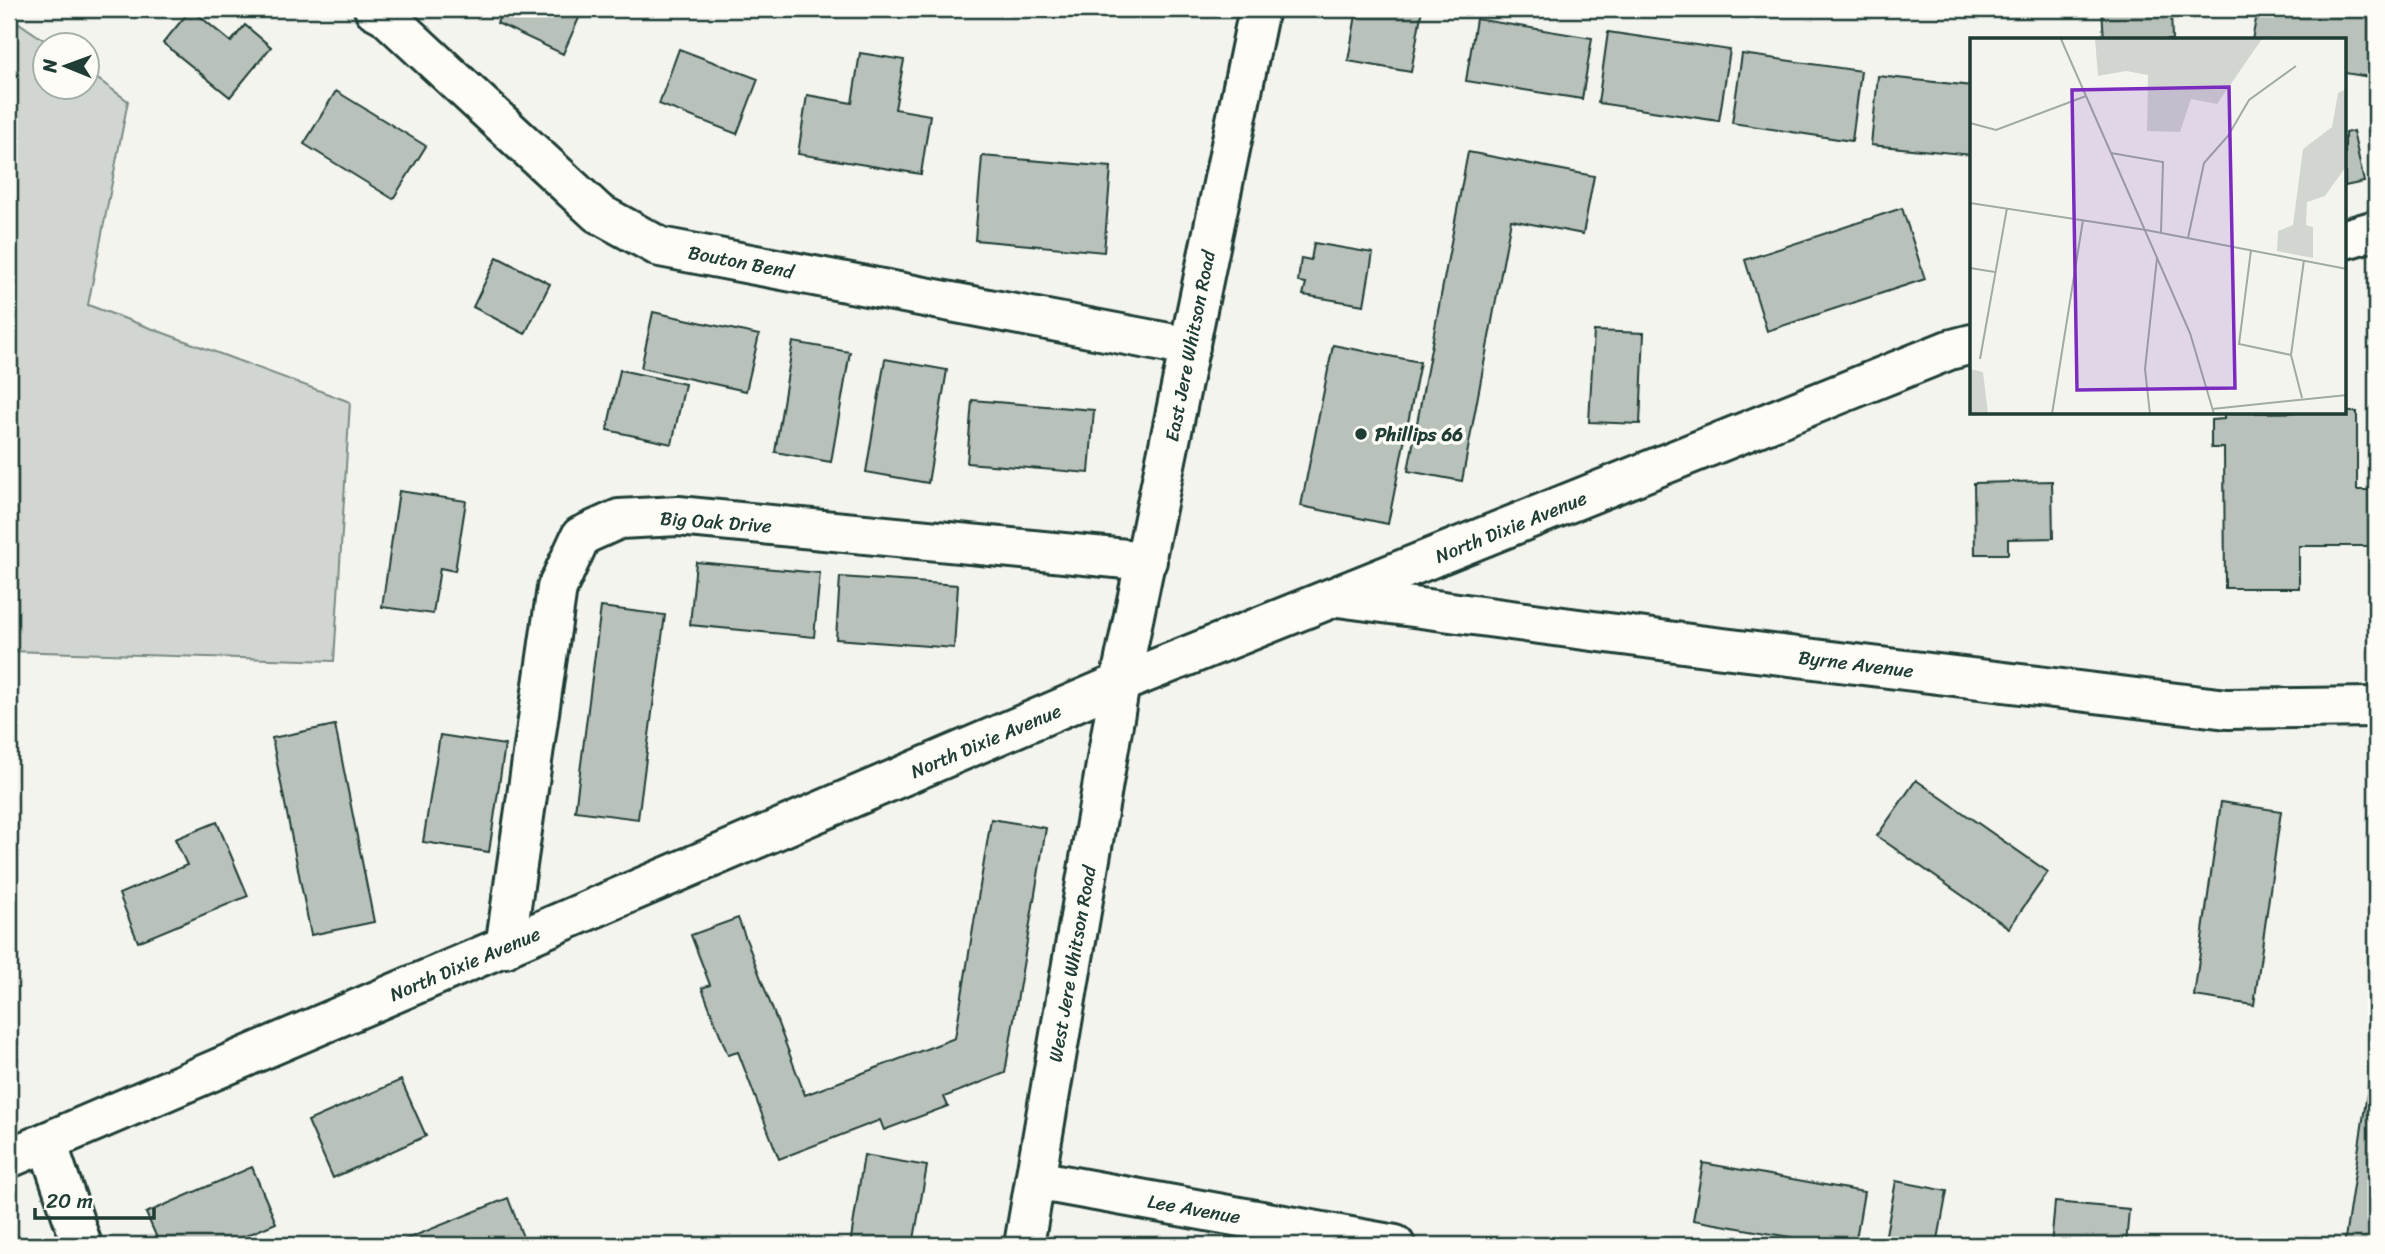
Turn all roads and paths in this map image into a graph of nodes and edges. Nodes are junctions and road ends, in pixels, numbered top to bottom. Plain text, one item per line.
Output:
1 (374, 9) edge
2 (1259, 9) edge
3 (2376, 230) edge
4 (2346, 239) edge
5 (1970, 345) edge
6 (1190, 347) junction
7 (1147, 561) junction
8 (1338, 597) junction
9 (1120, 683) junction
10 (2376, 707) edge
11 (505, 948) junction
12 (47, 1142) junction
13 (9, 1158) edge
14 (1035, 1180) junction
15 (82, 1245) edge
16 (1024, 1245) edge
17 (1395, 1245) edge

1 - 6 street, Bouton Bend
2 - 6 street, East Jere Whitson Road
3 - 4 street
5 - 8 street, North Dixie Avenue
6 - 7 street, East Jere Whitson Road
7 - 9 street, East Jere Whitson Road
7 - 11 street, Big Oak Drive
8 - 9 street, North Dixie Avenue
8 - 10 street, Byrne Avenue
9 - 11 street, North Dixie Avenue
9 - 14 street, West Jere Whitson Road
11 - 12 street, North Dixie Avenue
12 - 13 street, North Dixie Avenue
12 - 15 street
14 - 16 street, West Jere Whitson Road
14 - 17 street, Lee Avenue

